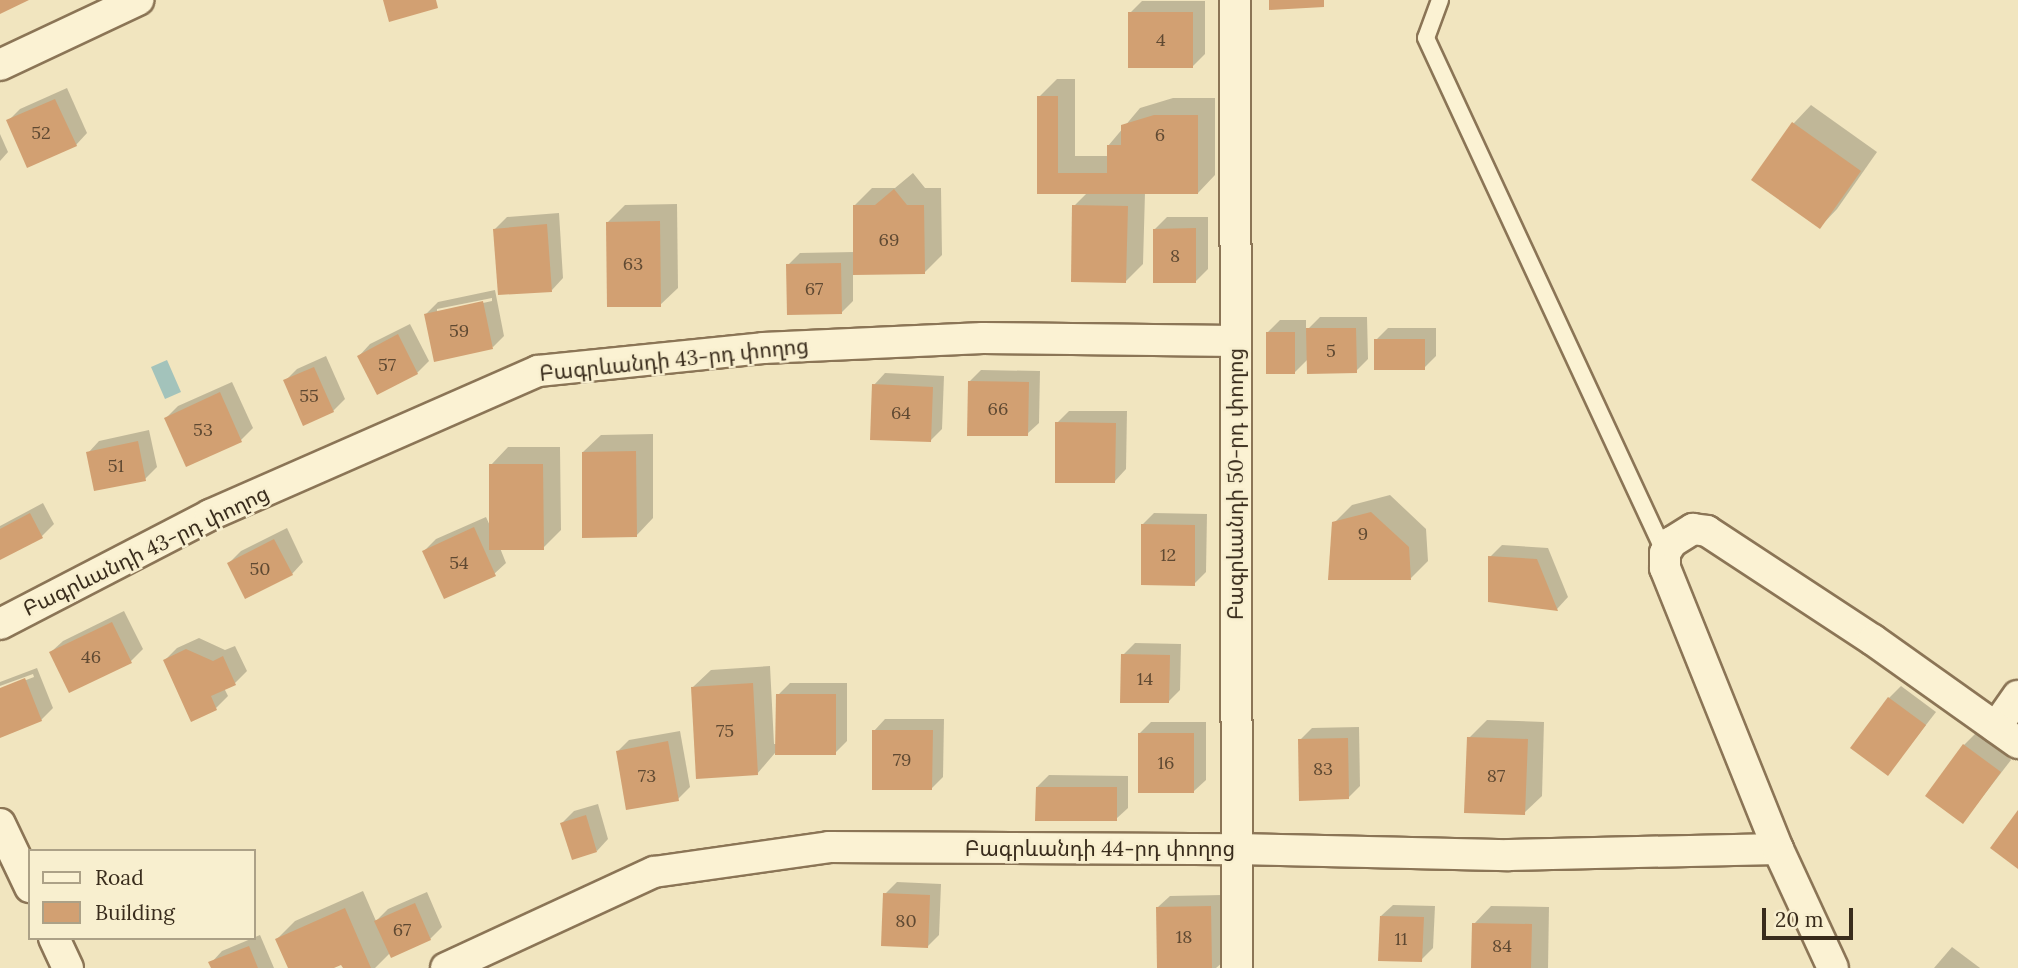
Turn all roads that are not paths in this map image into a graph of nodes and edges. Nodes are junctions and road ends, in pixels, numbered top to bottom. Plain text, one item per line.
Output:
1 (138, 0) edge
2 (1235, 0) edge
3 (1440, 0) edge
4 (0, 65) edge
5 (1235, 341) junction
6 (1665, 553) junction
7 (0, 624) edge
8 (2018, 696) edge
9 (2007, 735) edge
10 (0, 824) edge
11 (1237, 849) junction
12 (1778, 849) junction
13 (28, 883) edge
14 (55, 940) edge
15 (68, 968) edge
16 (446, 968) edge
17 (1237, 968) edge
18 (1833, 968) edge

1 - 4 street
2 - 5 street, Բագրևանդի 50-րդ փողոց
3 - 6 lane
5 - 7 street, Բագրևանդի 43-րդ փողոց
5 - 11 street, Բագրևանդի 50-րդ փողոց
6 - 9 street
6 - 12 street
8 - 9 street
10 - 13 street
11 - 12 street, Բագրևանդի 44-րդ փողոց
11 - 16 street, Բագրևանդի 44-րդ փողոց
11 - 17 street, Բագրևանդի 50-րդ փողոց
12 - 18 street
14 - 15 street

